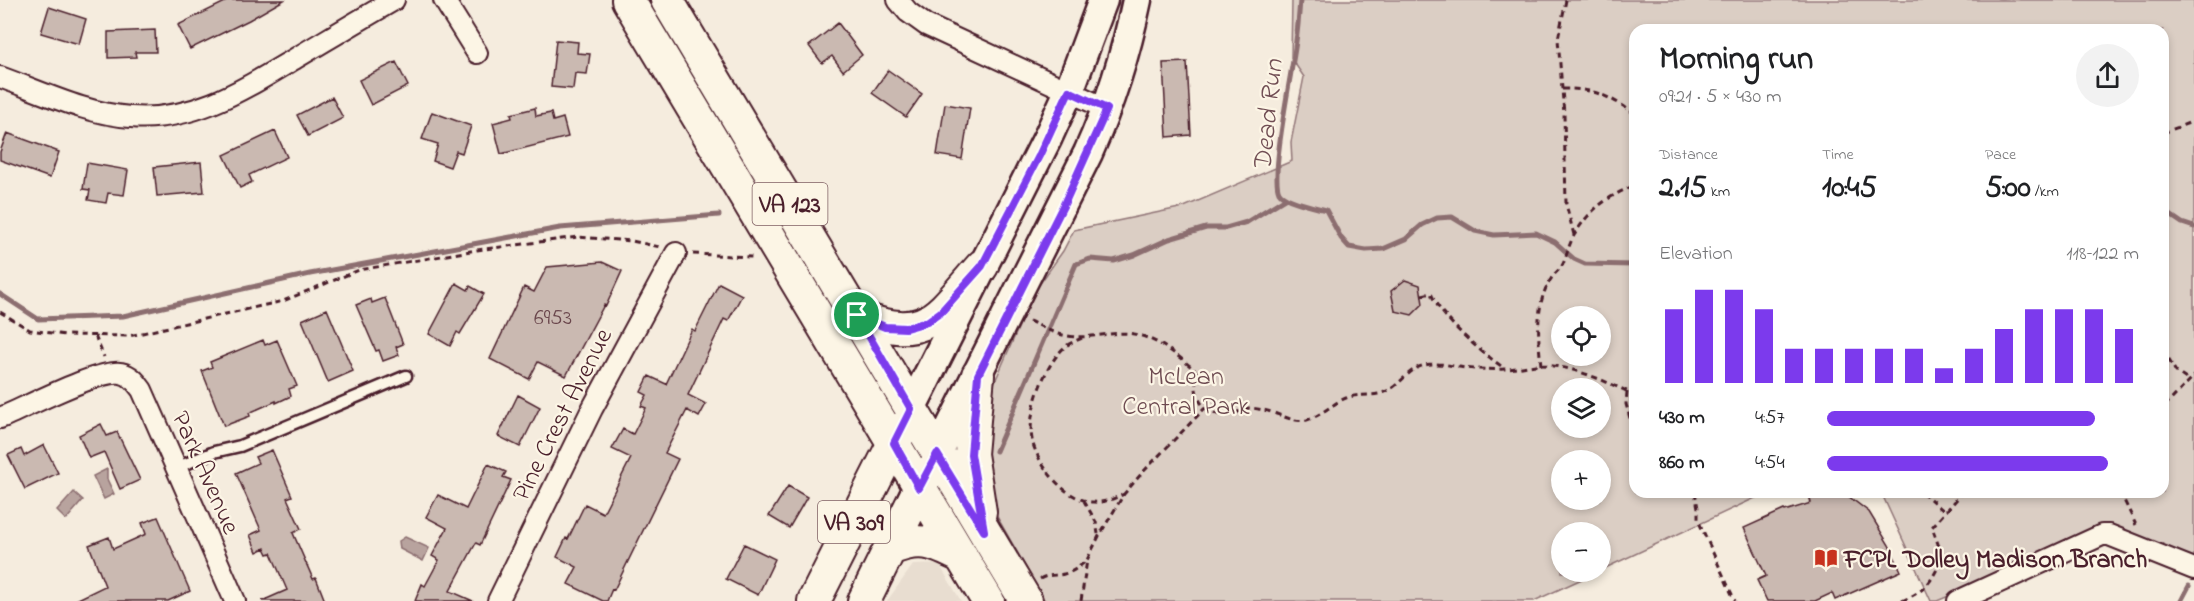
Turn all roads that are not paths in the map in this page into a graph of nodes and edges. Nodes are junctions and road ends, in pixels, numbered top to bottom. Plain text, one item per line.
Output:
1 (394, 0) edge
2 (444, 0) edge
3 (628, 0) edge
4 (667, 0) edge
5 (898, 0) edge
6 (1103, 0) edge
7 (1137, 0) edge
8 (477, 52) dead end
9 (0, 77) edge
10 (1069, 91) junction
11 (1107, 109) junction
12 (676, 253) road end
13 (982, 266) junction
14 (857, 315) junction
15 (978, 375) junction
16 (406, 376) dead end
17 (911, 409) junction
18 (0, 418) edge
19 (894, 443) junction
20 (937, 454) junction
21 (176, 468) junction
22 (919, 488) junction
23 (984, 531) junction
24 (890, 549) junction
25 (962, 557) junction
26 (2194, 568) edge
27 (1033, 590) edge
28 (234, 601) edge
29 (498, 601) edge
30 (814, 601) edge
31 (864, 601) edge
32 (988, 601) edge
33 (1958, 601) edge

1 - 9 street
2 - 8 street
3 - 19 main road, VA 123
4 - 14 main road, VA 123
5 - 10 street
6 - 10 main road
7 - 11 main road
10 - 11 street
10 - 13 main road
11 - 15 main road
12 - 29 street, Pine Crest Avenue
13 - 14 main road
13 - 17 main road
14 - 17 main road, VA 123
15 - 20 main road
15 - 23 main road
16 - 21 lane
17 - 19 main road, VA 309
17 - 20 main road, VA 123
18 - 21 street, Park Avenue
19 - 22 main road, VA 123
19 - 30 main road, VA 309
20 - 22 main road, VA 309
20 - 23 main road, VA 123
21 - 28 street, Park Avenue
22 - 24 main road, VA 309
22 - 25 main road, VA 123
23 - 27 main road, VA 123
24 - 25 main road
24 - 31 main road, VA 309
25 - 32 main road, VA 123
26 - 33 street

